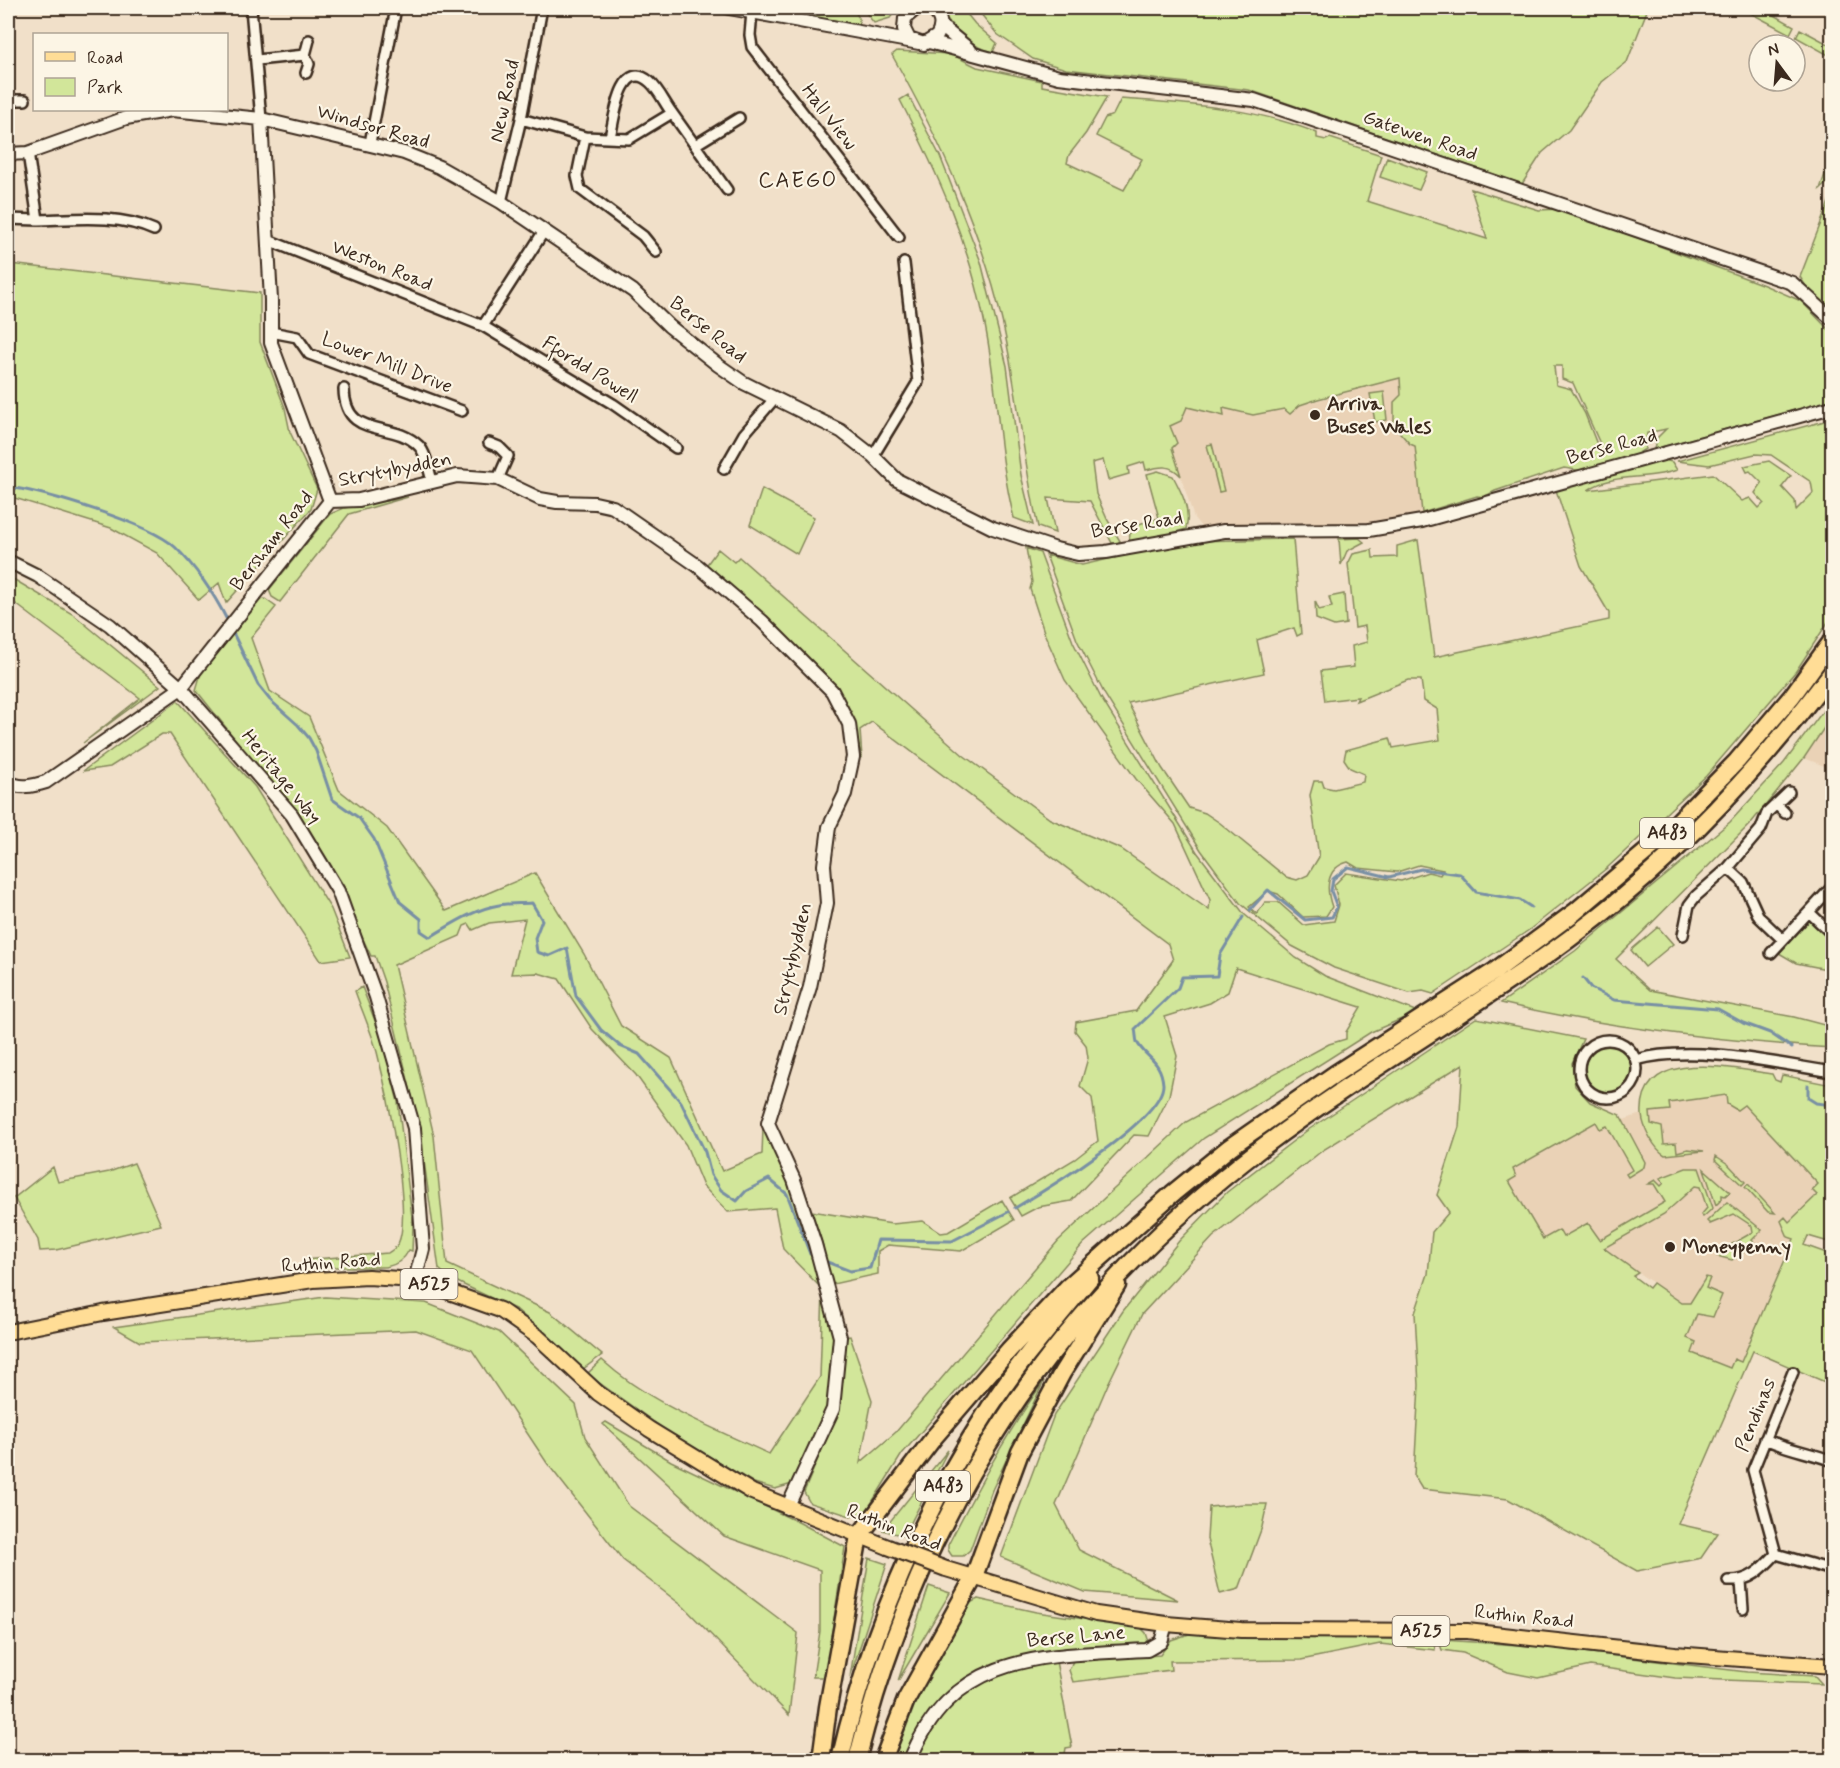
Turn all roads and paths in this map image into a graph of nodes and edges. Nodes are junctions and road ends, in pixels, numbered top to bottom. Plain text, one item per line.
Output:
1 (251, 8) edge
2 (396, 8) edge
3 (542, 8) edge
4 (729, 8) edge
5 (930, 8) edge
6 (910, 11) edge
7 (752, 12) junction
8 (941, 26) junction
9 (868, 36) junction
10 (309, 40) dead end
11 (924, 43) junction
12 (974, 53) junction
13 (304, 55) junction
14 (257, 60) junction
15 (306, 73) dead end
16 (8, 100) edge
17 (25, 100) dead end
18 (672, 113) junction
19 (739, 118) dead end
20 (521, 119) junction
21 (261, 120) junction
22 (585, 137) junction
23 (610, 137) junction
24 (370, 143) junction
25 (695, 145) junction
26 (28, 153) junction
27 (8, 154) edge
28 (727, 190) dead end
29 (501, 202) junction
30 (8, 219) edge
31 (38, 220) junction
32 (154, 230) dead end
33 (544, 231) junction
34 (899, 237) dead end
35 (268, 240) junction
36 (656, 252) dead end
37 (904, 263) dead end
38 (1833, 319) edge
39 (483, 326) junction
40 (271, 332) junction
41 (344, 389) dead end
42 (775, 398) junction
43 (1833, 407) edge
44 (462, 411) dead end
45 (489, 442) dead end
46 (676, 448) dead end
47 (873, 456) junction
48 (724, 469) dead end
49 (498, 479) junction
50 (432, 481) junction
51 (330, 501) junction
52 (8, 561) edge
53 (1833, 641) edge
54 (1833, 672) edge
55 (181, 688) junction
56 (8, 782) edge
57 (1789, 792) dead end
58 (1776, 804) junction
59 (1785, 813) dead end
60 (1728, 868) junction
61 (1833, 887) edge
62 (1810, 913) junction
63 (1833, 934) edge
64 (1683, 935) dead end
65 (1783, 940) junction
66 (1772, 953) dead end
67 (1636, 1060) junction
68 (1833, 1072) edge
69 (1115, 1247) junction
70 (1128, 1266) junction
71 (415, 1280) junction
72 (8, 1332) edge
73 (1793, 1372) dead end
74 (1765, 1439) junction
75 (1833, 1456) edge
76 (787, 1508) junction
77 (859, 1536) junction
78 (1776, 1554) junction
79 (1833, 1570) edge
80 (973, 1579) junction
81 (1728, 1581) dead end
82 (1741, 1581) junction
83 (1743, 1608) dead end
84 (1166, 1624) junction
85 (1833, 1666) edge
86 (821, 1761) edge
87 (840, 1761) edge
88 (857, 1761) edge
89 (882, 1761) edge
90 (910, 1761) edge

1 - 14 street
2 - 24 street
3 - 20 street, New Road
4 - 7 main road, Gatewen Road
5 - 8 main road, Gatewen Road
6 - 9 main road, Gatewen Road
6 - 11 main road, Gatewen Road
7 - 9 main road, Gatewen Road
7 - 34 street, Hall View
8 - 11 main road
8 - 12 main road, Gatewen Road
9 - 11 main road, Gatewen Road
10 - 13 street
11 - 12 main road, Gatewen Road
12 - 38 main road, Gatewen Road
13 - 14 street
13 - 15 street
14 - 21 street
16 - 17 street
18 - 23 street
18 - 23 street
18 - 25 street
19 - 25 street
20 - 22 street
20 - 29 street, New Road
21 - 24 main road, Windsor Road
21 - 26 main road, Windsor Road
21 - 35 main road, Bersham Road
22 - 23 street
22 - 36 street
24 - 29 main road, Windsor Road
25 - 28 street
26 - 27 main road, Windsor Road
26 - 31 street
29 - 33 main road, Berse Road
30 - 31 street
31 - 32 street
33 - 39 street
33 - 42 main road, Berse Road
35 - 39 street, Weston Road
35 - 40 main road, Bersham Road
37 - 47 street
39 - 46 street, Ffordd Powell
40 - 44 street, Lower Mill Drive
40 - 51 main road, Bersham Road
41 - 50 street
42 - 47 main road, Berse Road
42 - 48 street
43 - 47 main road, Berse Road
45 - 49 street
49 - 50 main road, Strytybydden
49 - 76 main road, Strytybydden
50 - 51 main road, Strytybydden
51 - 55 main road, Bersham Road
52 - 55 main road, Heritage Way
53 - 69 highway, A483
54 - 70 highway, A483
55 - 56 main road, Bersham Road
55 - 71 main road, Heritage Way
57 - 58 street
58 - 59 street
58 - 60 street
60 - 64 street
60 - 65 street
61 - 62 street
62 - 63 street
62 - 65 street
65 - 66 street
67 - 67 street
67 - 68 street
69 - 77 highway
69 - 87 highway, A483
70 - 80 highway, A483
70 - 88 highway, A483
71 - 72 main road, Ruthin Road / A525
71 - 76 main road, Ruthin Road / A525
73 - 74 street, Pendinas
74 - 75 street
74 - 78 street, Pendinas
76 - 77 main road, Ruthin Road / A525
77 - 80 main road, Ruthin Road / A525, bridge
77 - 86 highway
78 - 79 street
78 - 82 street
80 - 84 main road, Ruthin Road / A525
80 - 89 highway, A483
81 - 82 street
82 - 83 street
84 - 85 main road, Ruthin Road / A525
84 - 90 main road, Berse Lane

